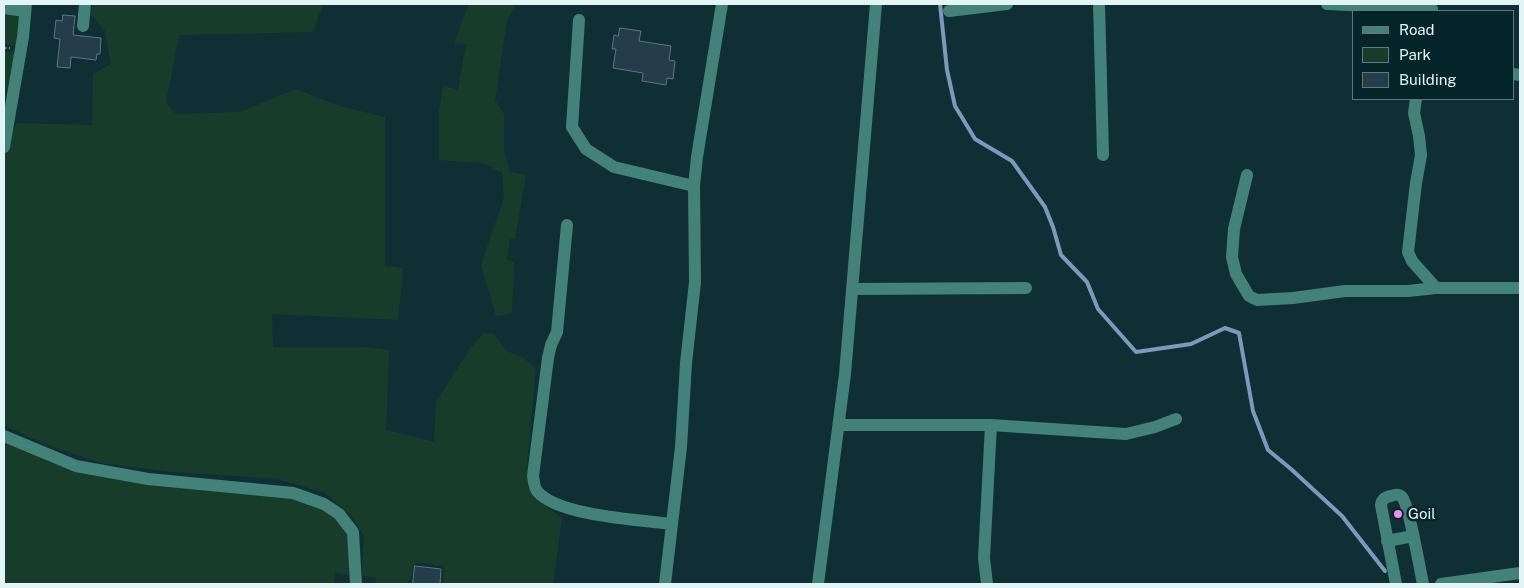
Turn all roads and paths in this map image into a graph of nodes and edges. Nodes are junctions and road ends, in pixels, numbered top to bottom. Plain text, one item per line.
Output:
1 (85, 4) edge
2 (722, 4) edge
3 (876, 4) edge
4 (1008, 4) edge
5 (1099, 4) edge
6 (1327, 4) edge
7 (4, 8) edge
8 (26, 8) edge
9 (1432, 8) edge
10 (949, 12) dead end
11 (579, 20) dead end
12 (83, 26) dead end
13 (1416, 100) edge
14 (4, 147) edge
15 (1103, 155) dead end
16 (1247, 175) dead end
17 (694, 186) junction
18 (567, 225) dead end
19 (1026, 288) dead end
20 (1436, 288) junction
21 (1520, 288) edge
22 (852, 289) junction
23 (1176, 419) dead end
24 (838, 424) junction
25 (991, 425) junction
26 (4, 436) edge
27 (672, 524) junction
28 (1413, 536) junction
29 (1387, 541) junction
30 (1520, 573) edge
31 (356, 584) edge
32 (664, 584) edge
33 (818, 584) edge
34 (988, 584) edge
35 (1396, 584) edge
36 (1422, 584) edge
37 (1441, 584) edge

1 - 12 street
2 - 17 street
3 - 22 street
4 - 10 street
5 - 15 street
6 - 9 street
7 - 8 street
8 - 14 street
11 - 17 street
13 - 20 street
16 - 20 street
17 - 27 street
18 - 27 street
19 - 22 street
20 - 21 street
22 - 24 street
23 - 25 street
24 - 25 street
24 - 33 street
25 - 34 street
26 - 31 street
27 - 32 street
28 - 29 street
28 - 29 street
28 - 36 street
29 - 35 street
30 - 37 street

